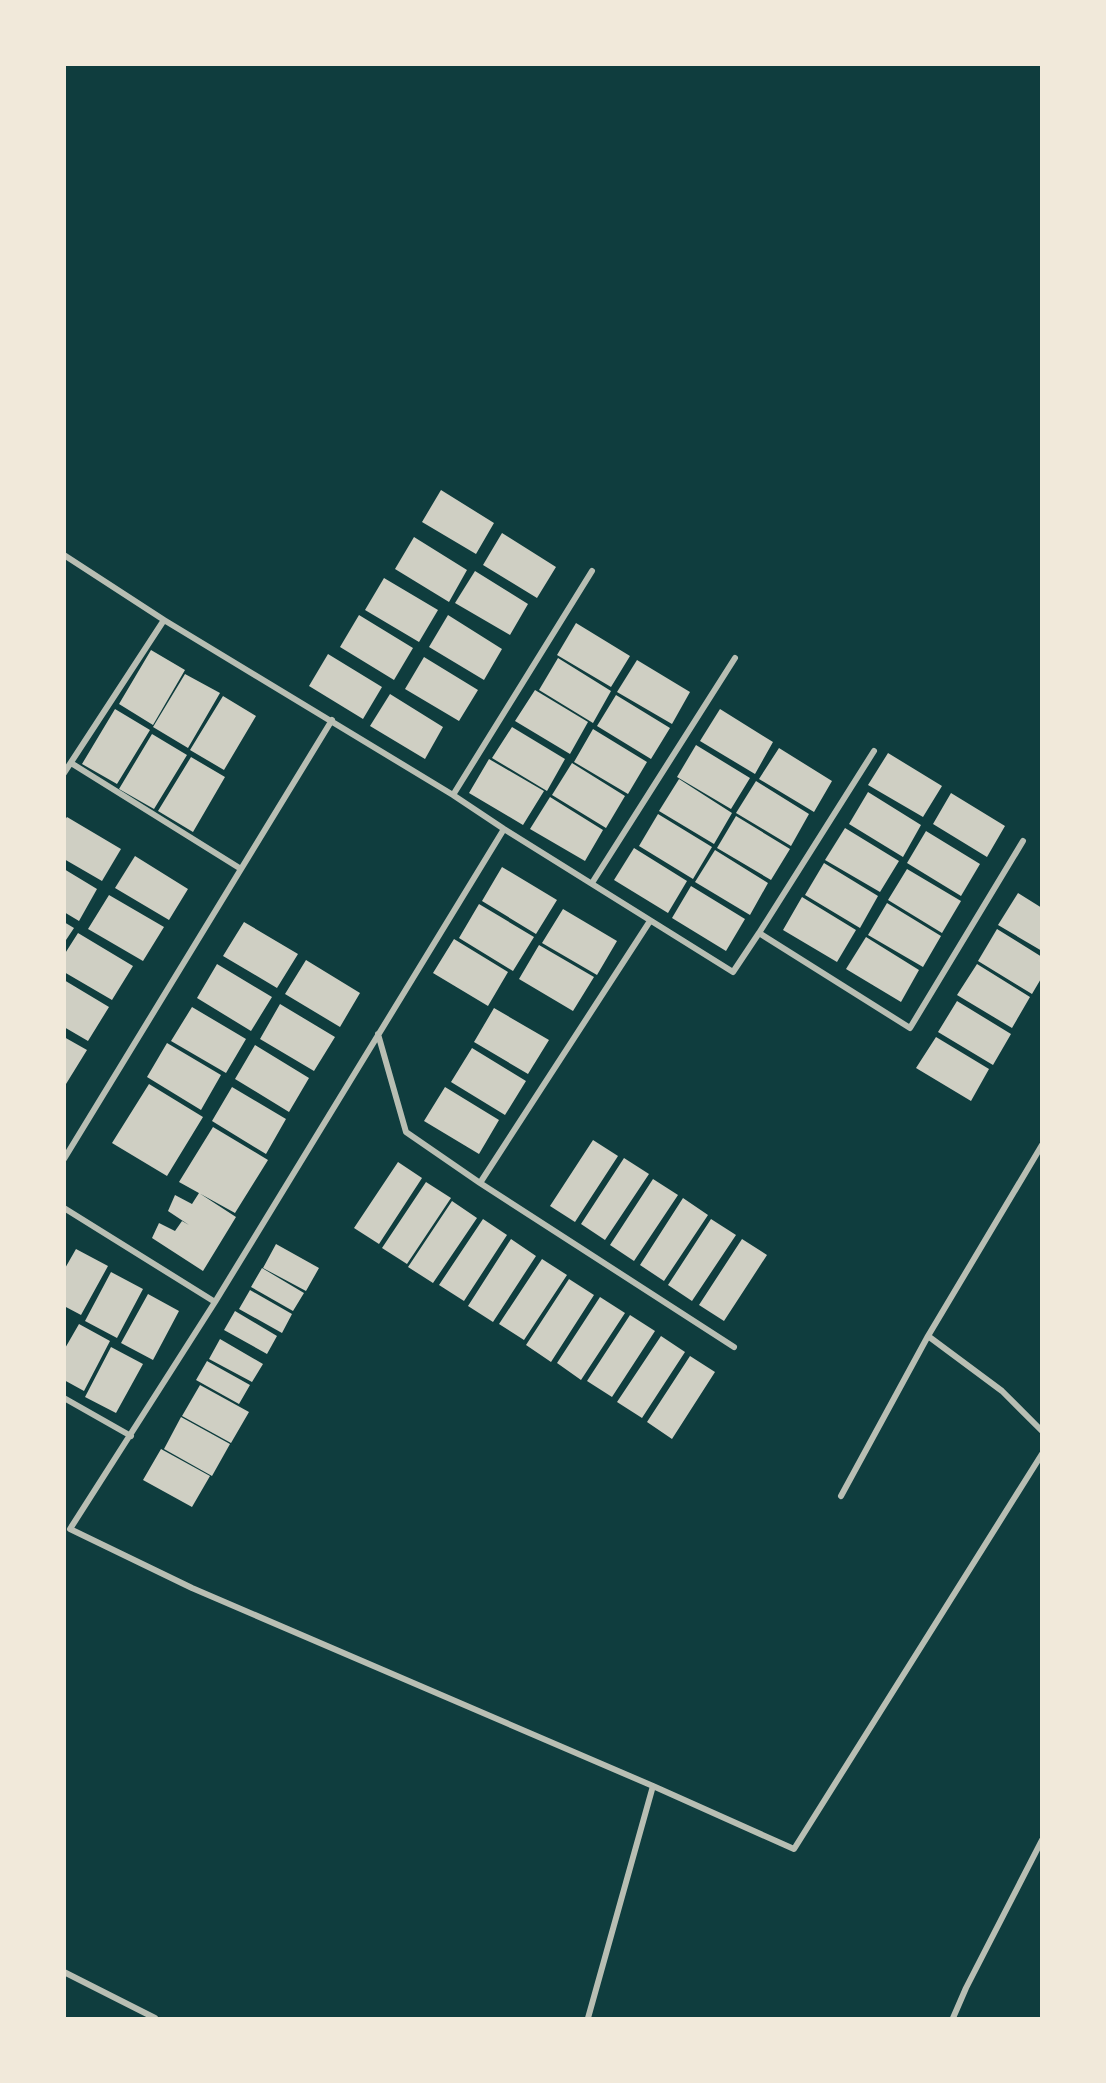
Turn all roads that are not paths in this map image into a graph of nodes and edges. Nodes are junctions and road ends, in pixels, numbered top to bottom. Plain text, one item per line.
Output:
1 (64, 555) edge
2 (592, 571) dead end
3 (164, 620) junction
4 (735, 658) dead end
5 (332, 720) junction
6 (874, 751) dead end
7 (71, 763) junction
8 (64, 774) edge
9 (453, 795) junction
10 (504, 829) junction
11 (1023, 841) dead end
12 (241, 869) junction
13 (592, 883) junction
14 (650, 921) junction
15 (759, 933) junction
16 (378, 1034) junction
17 (1041, 1145) edge
18 (64, 1159) edge
19 (480, 1183) junction
20 (64, 1208) edge
21 (215, 1302) junction
22 (928, 1336) junction
23 (735, 1347) dead end
24 (64, 1398) edge
25 (1041, 1431) edge
26 (131, 1436) junction
27 (1041, 1454) edge
28 (841, 1496) dead end
29 (67, 1527) edge
30 (654, 1786) junction
31 (1041, 1840) edge
32 (64, 1972) edge
33 (155, 2019) edge
34 (588, 2019) edge
35 (953, 2019) edge

1 - 3 street
2 - 9 street
3 - 5 street
3 - 7 street
4 - 13 street
5 - 9 street
5 - 12 street
6 - 15 street
7 - 8 street
7 - 12 street
9 - 10 street
10 - 13 street
10 - 16 street
11 - 15 street
12 - 18 street
13 - 14 street
14 - 15 street
14 - 19 street
16 - 19 street
16 - 21 street
17 - 22 street
19 - 23 street
20 - 21 street
21 - 26 street
22 - 25 street
22 - 28 street
24 - 26 street
26 - 29 street
27 - 30 street
29 - 30 street
30 - 34 street
31 - 35 street
32 - 33 street

